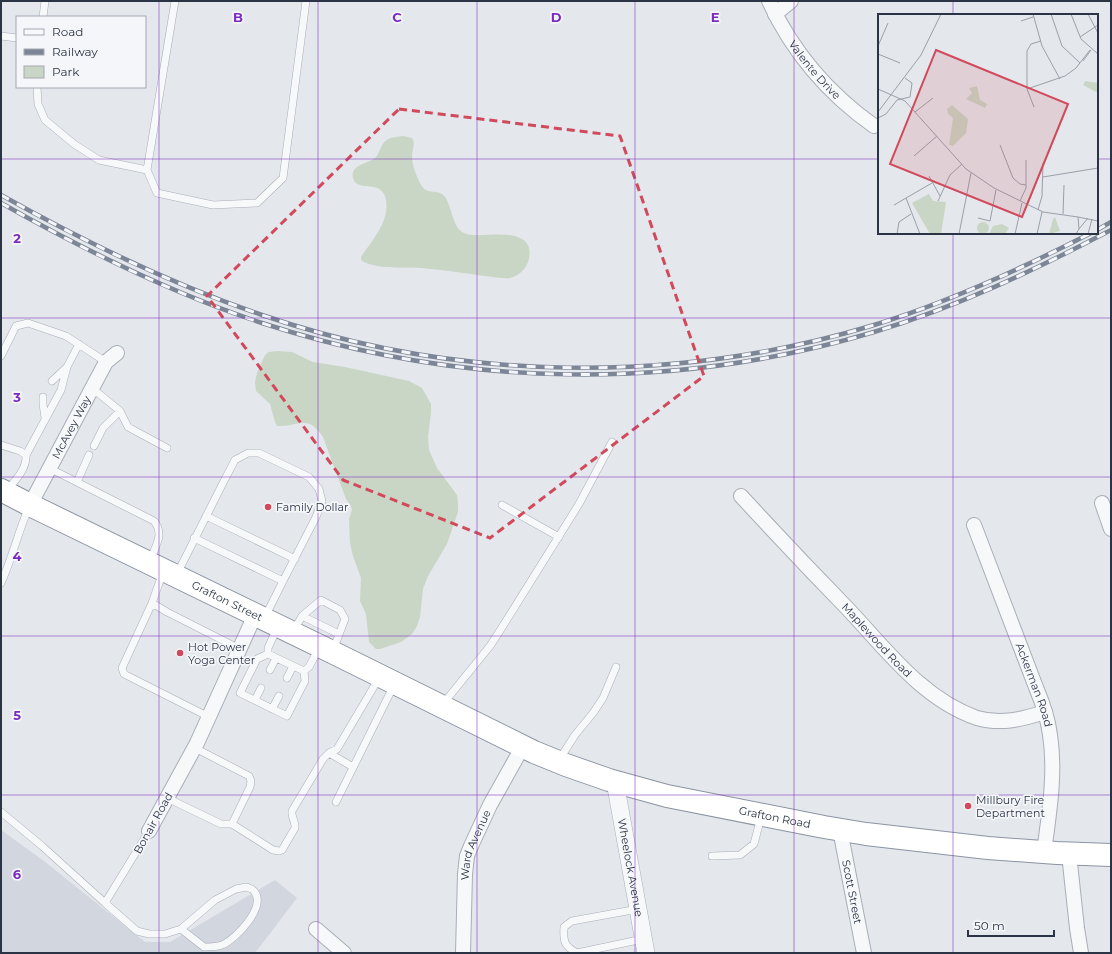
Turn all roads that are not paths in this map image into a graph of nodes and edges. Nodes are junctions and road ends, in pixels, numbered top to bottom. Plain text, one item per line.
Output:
1 (46, 1) edge
2 (175, 1) edge
3 (306, 1) edge
4 (769, 1) edge
5 (791, 1) edge
6 (775, 14) junction
7 (43, 16) edge
8 (1, 36) edge
9 (16, 38) edge
10 (37, 88) edge
11 (874, 126) dead end
12 (147, 170) junction
13 (79, 344) junction
14 (1, 356) edge
15 (112, 357) joint
16 (67, 367) junction
17 (52, 381) dead end
18 (92, 388) junction
19 (44, 397) dead end
20 (120, 411) junction
21 (45, 419) junction
22 (612, 442) dead end
23 (1, 445) edge
24 (94, 446) dead end
25 (167, 448) dead end
26 (26, 455) junction
27 (88, 455) dead end
28 (50, 468) junction
29 (76, 482) junction
30 (3, 491) edge
31 (741, 496) dead end
32 (1102, 503) dead end
33 (30, 505) junction
34 (502, 505) dead end
35 (206, 516) junction
36 (974, 525) dead end
37 (1111, 529) edge
38 (558, 536) junction
39 (194, 538) junction
40 (295, 559) junction
41 (163, 569) junction
42 (283, 581) junction
43 (1, 584) edge
44 (152, 603) junction
45 (278, 622) junction
46 (330, 644) junction
47 (240, 649) junction
48 (268, 654) junction
49 (276, 658) junction
50 (293, 666) junction
51 (616, 667) dead end
52 (270, 670) dead end
53 (304, 671) junction
54 (287, 678) dead end
55 (388, 679) junction
56 (261, 688) dead end
57 (279, 696) dead end
58 (255, 700) junction
59 (272, 709) junction
60 (448, 709) junction
61 (1045, 712) junction
62 (209, 717) junction
63 (523, 746) junction
64 (195, 748) junction
65 (329, 753) junction
66 (558, 762) junction
67 (353, 767) junction
68 (615, 782) junction
69 (167, 798) junction
70 (336, 802) dead end
71 (1, 812) edge
72 (762, 815) junction
73 (232, 824) junction
74 (149, 830) joint
75 (840, 830) junction
76 (1044, 852) junction
77 (1069, 854) junction
78 (1111, 855) edge
79 (712, 856) dead end
80 (105, 903) junction
81 (638, 909) junction
82 (181, 929) junction
83 (316, 929) dead end
84 (645, 946) edge
85 (344, 953) edge
86 (463, 953) edge
87 (864, 953) edge
88 (1081, 953) edge

1 - 7 lane
2 - 12 lane
3 - 12 lane
4 - 6 street, Valente Drive
5 - 6 street
6 - 11 street, Valente Drive
8 - 9 lane
10 - 12 lane
13 - 14 lane
13 - 15 lane
13 - 16 lane
15 - 18 street, McAvey Way
16 - 17 lane
16 - 21 lane
18 - 20 lane
18 - 28 street, McAvey Way
19 - 21 lane
20 - 24 lane
20 - 25 lane
21 - 26 lane
22 - 38 lane
23 - 26 lane
26 - 30 lane
27 - 29 lane
28 - 29 lane
28 - 33 street, McAvey Way
29 - 41 lane
30 - 33 highway, Grafton Street
31 - 61 street, Maplewood Road
32 - 37 street
33 - 41 highway, Grafton Street
33 - 43 lane
34 - 38 lane
35 - 39 lane
35 - 40 lane
35 - 40 lane
36 - 61 street, Ackerman Road
38 - 60 lane
39 - 41 lane
39 - 42 lane
40 - 42 lane
41 - 44 lane
41 - 45 highway, Grafton Street
42 - 45 lane
44 - 47 lane
44 - 62 lane
45 - 46 highway, Grafton Street
45 - 46 lane
45 - 47 street, Bonair Road
45 - 48 lane
46 - 53 lane
46 - 55 highway, Grafton Street
47 - 62 street, Bonair Road
48 - 49 lane
48 - 58 lane
49 - 50 lane
49 - 52 lane
50 - 53 lane
50 - 54 lane
51 - 66 lane
53 - 59 lane
55 - 60 highway, Grafton Street
55 - 65 lane
55 - 67 lane
56 - 58 lane
57 - 59 lane
58 - 59 lane
60 - 63 highway, Grafton Road
61 - 76 street, Ackerman Road
62 - 64 street, Bonair Road
63 - 66 highway, Grafton Road
63 - 86 street, Ward Avenue
64 - 69 street, Bonair Road
64 - 73 lane
65 - 67 lane
65 - 73 lane
66 - 68 highway, Grafton Road
67 - 70 lane
68 - 72 highway, Grafton Road
68 - 81 street, Wheelock Avenue
69 - 73 lane
69 - 74 street, Bonair Road
71 - 80 lane
72 - 75 highway, Grafton Road
72 - 79 lane
74 - 80 lane, Bonair Road
75 - 76 highway, Grafton Road
75 - 87 street, Scott Street
76 - 77 highway, Grafton Road
77 - 78 highway, Grafton Road
77 - 88 street
80 - 82 lane
81 - 84 street, Wheelock Avenue
81 - 84 lane
82 - 82 lane
83 - 85 street

